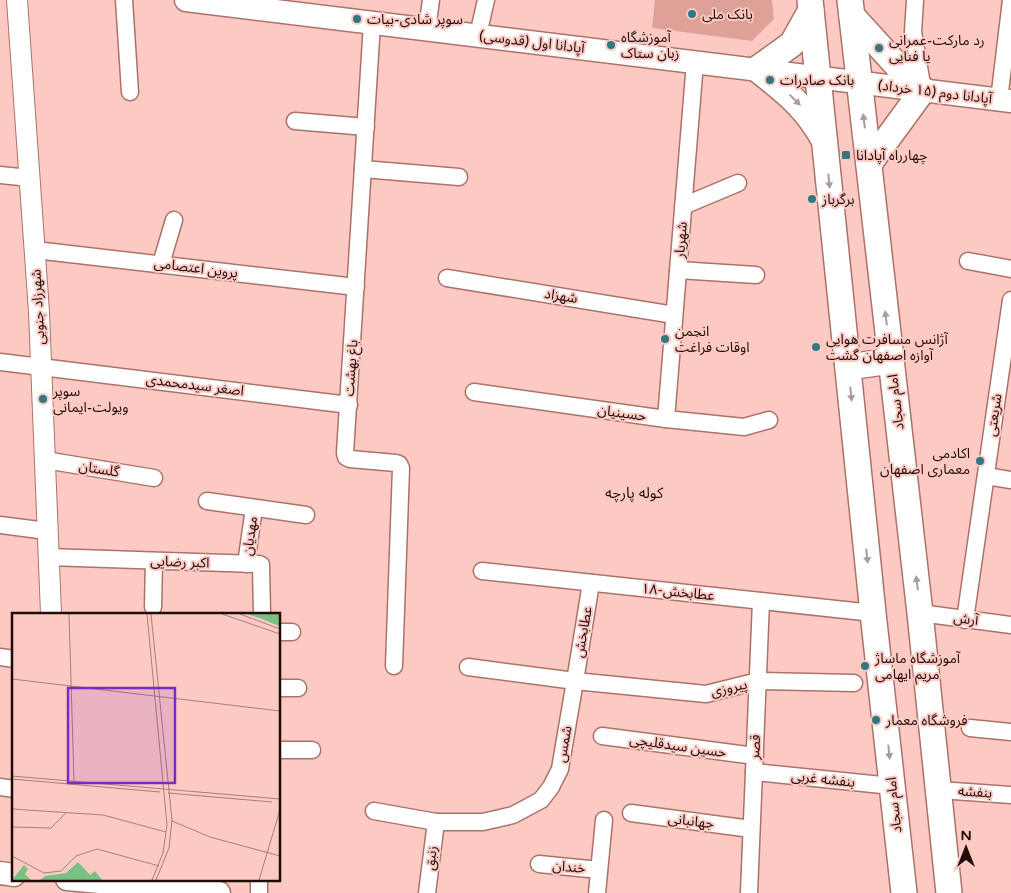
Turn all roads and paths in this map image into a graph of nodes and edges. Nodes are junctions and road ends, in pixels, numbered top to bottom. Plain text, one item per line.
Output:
1 (17, 0) edge
2 (124, 0) edge
3 (186, 0) edge
4 (431, 0) edge
5 (486, 0) edge
6 (915, 0) edge
7 (1011, 0) edge
8 (227, 2) edge
9 (810, 5) edge
10 (851, 8) edge
11 (372, 22) junction
12 (427, 29) junction
13 (478, 35) junction
14 (696, 62) junction
15 (757, 70) junction
16 (819, 77) junction
17 (859, 82) junction
18 (923, 90) junction
19 (130, 92) dead end
20 (1005, 100) edge
21 (295, 121) dead end
22 (366, 127) junction
23 (825, 143) junction
24 (868, 164) junction
25 (363, 169) junction
26 (0, 175) edge
27 (459, 177) dead end
28 (30, 178) junction
29 (738, 184) dead end
30 (683, 206) junction
31 (174, 220) dead end
32 (35, 250) junction
33 (968, 261) dead end
34 (161, 264) junction
35 (1011, 269) edge
36 (678, 270) junction
37 (756, 275) dead end
38 (447, 278) dead end
39 (356, 287) junction
40 (1011, 300) edge
41 (674, 315) junction
42 (891, 361) junction
43 (0, 362) edge
44 (41, 366) junction
45 (848, 367) junction
46 (474, 392) dead end
47 (349, 404) junction
48 (666, 419) junction
49 (769, 420) dead end
50 (44, 460) junction
51 (986, 476) junction
52 (154, 478) dead end
53 (1011, 480) edge
54 (207, 501) dead end
55 (254, 508) junction
56 (306, 516) dead end
57 (0, 524) edge
58 (47, 531) junction
59 (48, 557) junction
60 (154, 561) junction
61 (246, 564) junction
62 (482, 571) dead end
63 (591, 583) junction
64 (762, 601) junction
65 (153, 606) dead end
66 (51, 613) edge
67 (262, 613) edge
68 (873, 613) junction
69 (920, 613) junction
70 (965, 620) junction
71 (1011, 625) edge
72 (394, 666) dead end
73 (468, 667) dead end
74 (575, 681) junction
75 (758, 681) junction
76 (854, 683) dead end
77 (280, 688) edge
78 (298, 688) dead end
79 (970, 728) dead end
80 (1011, 732) edge
81 (602, 736) dead end
82 (280, 750) edge
83 (312, 750) dead end
84 (754, 764) junction
85 (892, 786) junction
86 (938, 790) junction
87 (1011, 795) edge
88 (374, 811) dead end
89 (631, 813) dead end
90 (604, 820) dead end
91 (436, 822) junction
92 (751, 829) junction
93 (900, 856) junction
94 (946, 858) junction
95 (539, 864) dead end
96 (598, 870) junction
97 (78, 880) edge
98 (259, 880) edge
99 (219, 893) edge
100 (259, 893) edge
101 (427, 893) edge
102 (597, 893) edge
103 (748, 893) edge
104 (892, 893) edge
105 (904, 893) edge
106 (949, 893) edge
107 (962, 893) edge

1 - 28 street, شهرزاد جنوبی
2 - 19 street
3 - 8 main road, آپادانا اول (قدوسی)
4 - 12 street
5 - 13 street
6 - 18 street
7 - 20 street
8 - 11 main road, آپادانا اول (قدوسی)
9 - 15 main road
9 - 16 main road, امام سجاد
10 - 17 main road, امام سجاد
10 - 18 main road
11 - 12 main road, آپادانا اول (قدوسی)
11 - 22 street, باغ بهشت
12 - 13 main road, آپادانا اول (قدوسی)
13 - 14 main road, آپادانا اول (قدوسی)
14 - 15 main road, آپادانا اول (قدوسی)
14 - 30 street, شهریار
15 - 16 main road, آپادانا اول (قدوسی)
15 -> 23 main road
16 - 17 main road
16 - 23 main road, امام سجاد
17 - 18 main road, آپادانا دوم (۱۵ خرداد)
24 -> 17 main road, امام سجاد
18 - 20 main road, آپادانا دوم (۱۵ خرداد)
18 - 24 main road
21 - 22 street
22 - 25 street, باغ بهشت
23 -> 45 main road, امام سجاد
42 -> 24 main road, امام سجاد
25 - 27 street
25 - 39 street, باغ بهشت
26 - 28 street
28 - 32 street, شهرزاد جنوبی
29 - 30 street
30 - 36 street, شهریار
31 - 34 street
32 - 34 street, پروین اعتصامی
32 - 44 street, شهرزاد جنوبی
33 - 35 street
34 - 39 street, پروین اعتصامی
36 - 37 street
36 - 41 street, شهریار
38 - 41 street, شهزاد
39 - 47 street, باغ بهشت
40 - 51 street, شریعتی
41 - 48 street, شهریار
42 - 45 main road
69 -> 42 main road, امام سجاد
43 - 44 street, اصغر سیدمحمدی
44 - 47 street, اصغر سیدمحمدی
44 - 50 street, شهرزاد جنوبی
45 -> 68 main road, امام سجاد
46 - 48 street, حسینیان
47 - 72 street, باغ بهشت
48 - 49 street, حسینیان
50 - 52 street, گلستان
50 - 58 street, شهرزاد جنوبی
51 - 53 street
51 - 70 street, شریعتی
54 - 55 street
55 - 56 street
55 - 61 street, مهدیان
57 - 58 street
58 - 59 street, شهرزاد جنوبی
59 - 60 street, اکبر رضایی
59 - 66 street, شهرزاد جنوبی
60 - 61 street, اکبر رضایی
60 - 65 street
61 - 67 street
62 - 63 street, ۱۸-عطابخش
63 - 64 street, ۱۸-عطابخش
63 - 74 street, عطابخش
64 - 68 street, ۱۸-عطابخش
64 - 75 street, قصر
68 -> 85 main road, امام سجاد
69 - 70 street, آرش
69 - 86 main road, امام سجاد
70 - 71 street, آرش
73 - 74 street
74 - 75 street, پیروزی
74 - 91 street, شمس
75 - 76 street, پیروزی
75 - 84 street, قصر
77 - 78 street
79 - 80 street
81 - 84 street, حسین سیدقلیچی
82 - 83 street
84 - 85 street, بنفشه غربی
84 - 92 street, قصر
85 - 93 main road, امام سجاد
86 - 87 street, بنفشه
86 - 94 main road, امام سجاد
88 - 91 street, شمس
89 - 92 street, جهانبانی
90 - 96 street
91 - 101 street, زنبق
92 - 103 street, قصر
93 - 104 main road
93 - 105 main road, امام سجاد
94 - 106 main road, امام سجاد
94 - 107 main road
95 - 96 street, خندان
96 - 102 street
97 - 99 main road
98 - 100 street

